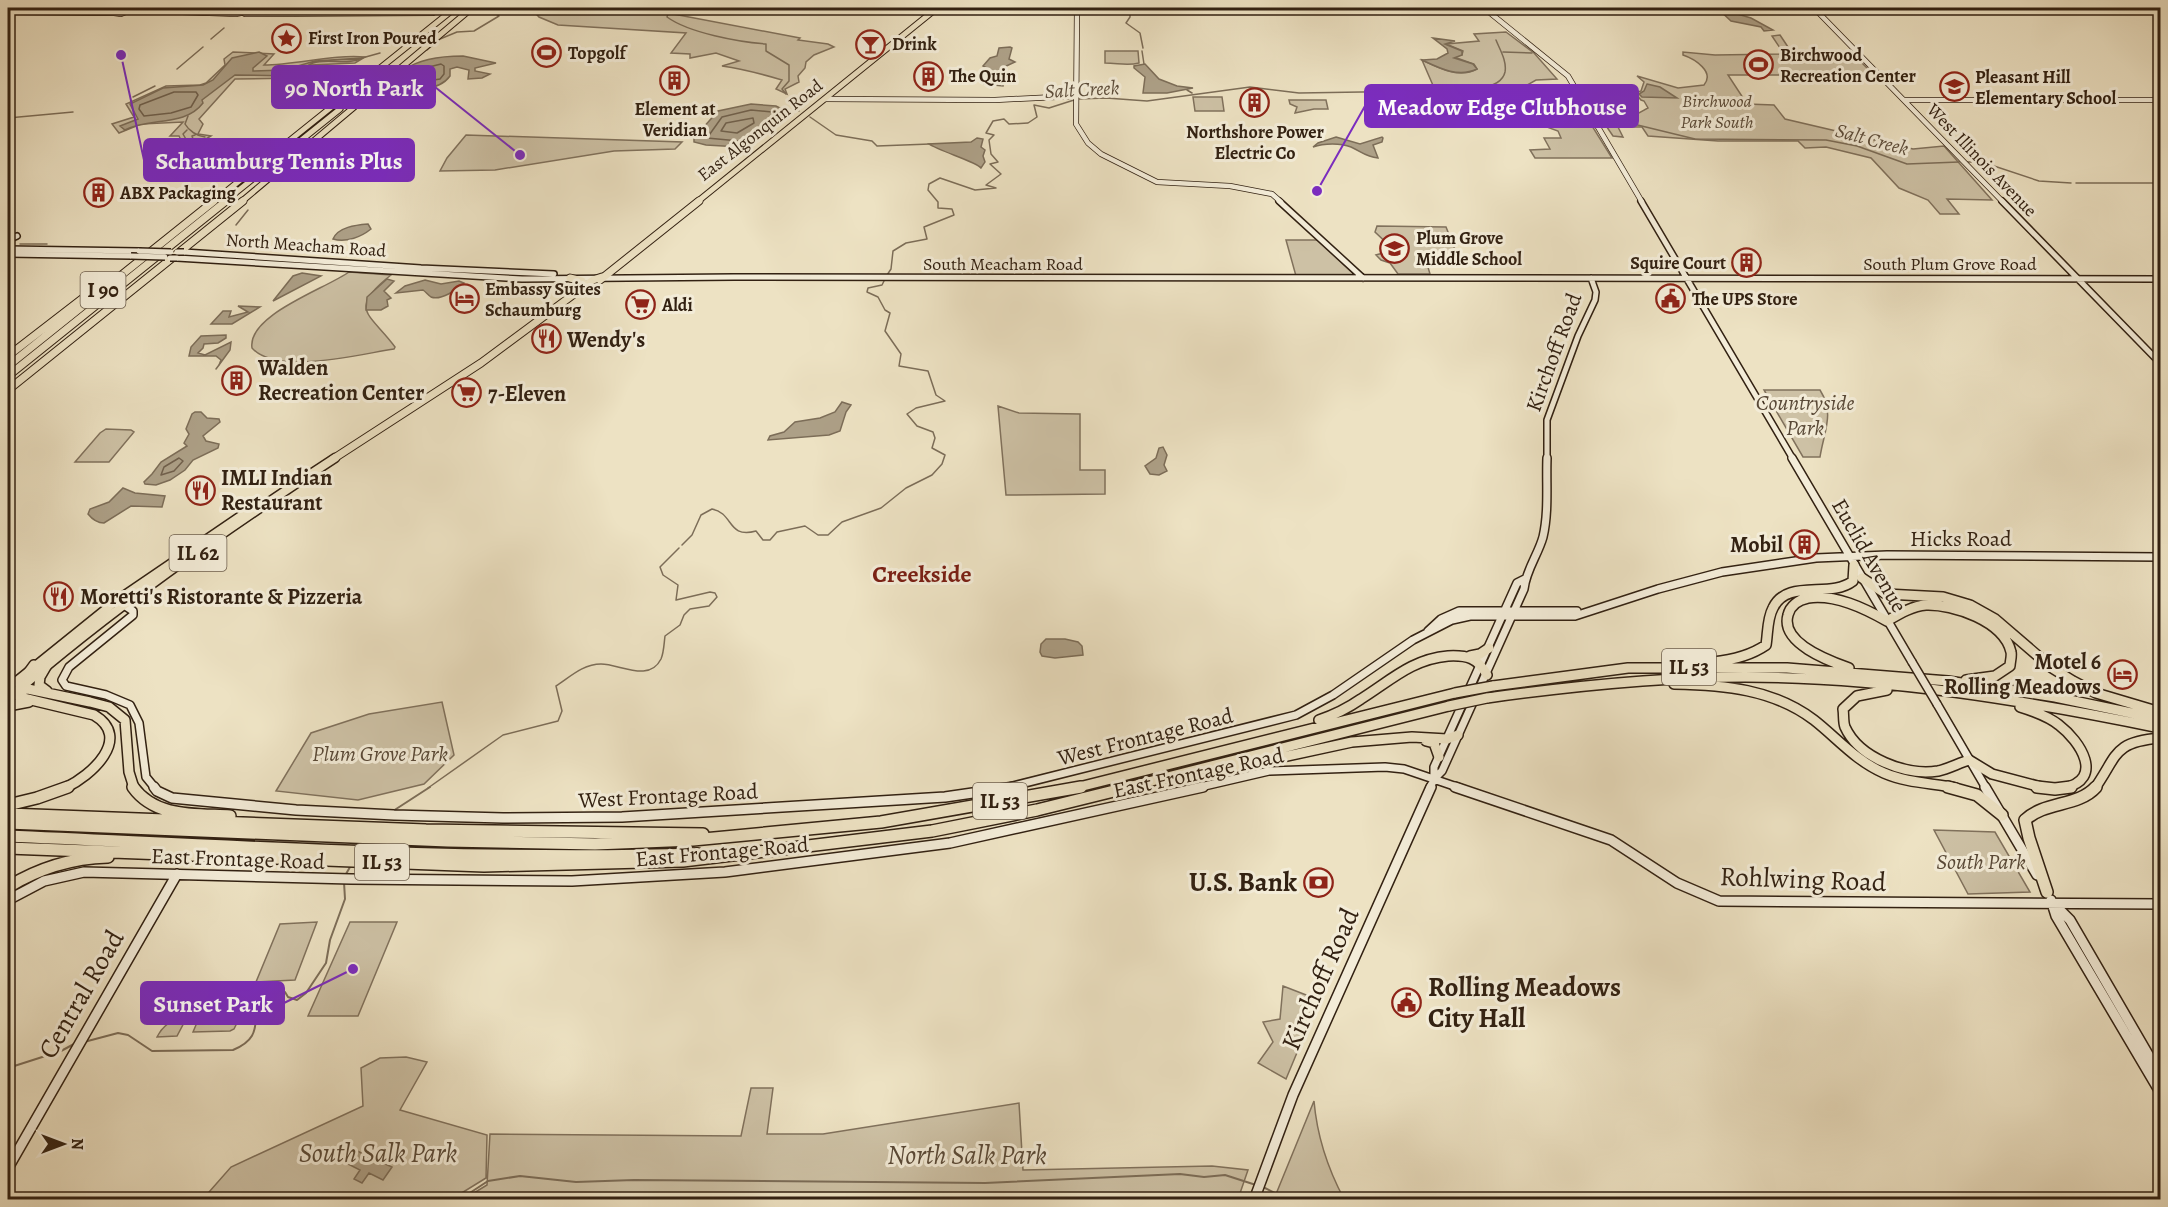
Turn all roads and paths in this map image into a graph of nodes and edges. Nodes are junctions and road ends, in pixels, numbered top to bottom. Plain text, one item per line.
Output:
1 (12, 8) edge
2 (454, 8) edge
3 (466, 8) edge
4 (472, 8) edge
5 (937, 8) edge
6 (1077, 8) edge
7 (1484, 8) edge
8 (1814, 8) edge
9 (120, 10) junction
10 (8, 11) edge
11 (87, 11) junction
12 (126, 12) junction
13 (210, 12) junction
14 (245, 12) junction
15 (114, 13) junction
16 (433, 13) dead end
17 (377, 80) junction
18 (827, 98) junction
19 (1076, 98) junction
20 (1905, 100) junction
21 (2160, 100) edge
22 (199, 213) junction
23 (17, 236) dead end
24 (8, 240) edge
25 (8, 249) edge
26 (8, 254) edge
27 (172, 255) junction
28 (617, 265) junction
29 (602, 277) junction
30 (622, 277) junction
31 (643, 277) joint
32 (570, 278) junction
33 (1363, 278) junction
34 (1591, 278) junction
35 (1688, 279) junction
36 (2160, 279) edge
37 (2080, 280) junction
38 (584, 288) junction
39 (8, 356) edge
40 (2160, 363) edge
41 (8, 366) edge
42 (8, 376) edge
43 (8, 384) edge
44 (8, 390) edge
45 (400, 417) junction
46 (2160, 557) edge
47 (1852, 560) junction
48 (1862, 578) junction
49 (1525, 579) junction
50 (1521, 598) junction
51 (120, 603) junction
52 (1534, 610) junction
53 (1588, 612) junction
54 (1504, 613) junction
55 (1514, 613) junction
56 (1481, 616) junction
57 (1887, 621) junction
58 (1428, 632) junction
59 (1495, 636) junction
60 (1490, 648) junction
61 (1469, 656) junction
62 (1481, 663) junction
63 (34, 665) joint
64 (47, 665) junction
65 (1667, 667) junction
66 (1887, 674) junction
67 (1487, 675) junction
68 (1942, 680) junction
69 (1606, 683) junction
70 (1934, 689) junction
71 (11, 690) edge
72 (1953, 692) junction
73 (57, 695) junction
74 (8, 699) edge
75 (32, 701) junction
76 (8, 706) edge
77 (2160, 712) edge
78 (2160, 718) edge
79 (2160, 729) edge
80 (1278, 735) junction
81 (1458, 735) junction
82 (1393, 738) junction
83 (2160, 738) edge
84 (1448, 739) junction
85 (1439, 757) junction
86 (1969, 760) junction
87 (1434, 779) junction
88 (1067, 804) junction
89 (8, 805) edge
90 (8, 814) edge
91 (2002, 815) junction
92 (8, 824) edge
93 (313, 825) junction
94 (8, 836) edge
95 (717, 836) junction
96 (8, 848) edge
97 (756, 851) junction
98 (181, 855) junction
99 (177, 874) junction
100 (8, 887) edge
101 (2050, 897) junction
102 (8, 900) edge
103 (2160, 904) edge
104 (2160, 1075) edge
105 (2160, 1092) edge
106 (8, 1168) edge
107 (1254, 1199) edge

1 - 10 main road
2 - 22 highway, I 90
3 - 17 highway, I 90
4 - 44 highway
5 - 18 main road, East Algonquin Road / IL 62
6 - 19 main road
7 - 35 main road, Euclid Avenue
8 - 20 main road, West Illinois Avenue
9 - 11 main road
9 - 12 main road
9 - 15 main road
10 - 11 main road
11 - 15 main road
12 - 13 main road
12 - 15 main road
13 - 14 main road
13 - 14 main road
14 - 16 main road
17 - 27 highway
17 - 42 highway, I 90
18 - 19 main road
18 - 28 main road, East Algonquin Road / IL 62
19 - 33 main road
20 - 21 main road
20 - 37 main road, West Illinois Avenue
22 - 39 highway
22 - 41 highway, I 90
23 - 24 main road
25 - 27 main road, North Meacham Road, bridge
26 - 27 main road, North Meacham Road, bridge
27 - 29 main road, North Meacham Road, bridge
27 - 32 main road, North Meacham Road
27 - 43 highway
28 - 29 main road, East Algonquin Road / IL 62
28 - 30 main road
29 - 30 main road, North Meacham Road
29 - 32 main road, North Meacham Road
29 - 38 main road, East Algonquin Road / IL 62
29 - 45 main road, East Algonquin Road / IL 62
30 - 31 main road, North Meacham Road
31 - 33 main road, South Meacham Road
32 - 38 main road
33 - 34 main road, South Plum Grove Road
34 - 35 main road, South Plum Grove Road
34 - 49 main road, Kirchoff Road
35 - 37 main road, South Plum Grove Road
35 - 47 main road, Euclid Avenue
36 - 37 main road, South Plum Grove Road
37 - 40 main road, West Illinois Avenue
38 - 45 main road, East Algonquin Road / IL 62
45 - 51 main road, East Algonquin Road / IL 62
46 - 47 main road, Hicks Road
47 - 48 main road, Euclid Avenue
47 - 53 main road, Hicks Road
47 - 65 highway
48 - 57 main road, Euclid Avenue
48 - 77 highway
49 - 50 main road, Kirchoff Road
49 - 54 main road, Kirchoff Road
50 - 52 main road
50 - 55 main road, Kirchoff Road
51 - 58 main road, West Frontage Road
51 - 63 main road, IL 62
51 - 64 main road, IL 62
52 - 53 main road, West Frontage Road
52 - 55 main road, West Frontage Road
53 - 55 main road, West Frontage Road
54 - 55 main road, West Frontage Road
54 - 56 main road, West Frontage Road
54 - 58 main road, West Frontage Road
54 - 59 main road, Kirchoff Road
55 - 67 main road, Kirchoff Road
56 - 58 main road, West Frontage Road
56 - 59 main road
57 - 66 highway
57 - 68 highway
57 - 86 main road, Euclid Avenue, bridge
59 - 60 main road, Kirchoff Road
60 - 61 highway
60 - 62 main road, Kirchoff Road
61 - 62 highway
61 - 80 highway
62 - 67 highway
62 - 84 main road, Kirchoff Road
63 - 71 highway
64 - 71 main road, IL 62
64 - 73 highway
65 - 66 highway, IL 53
65 - 80 highway, IL 53, bridge
66 - 68 highway, IL 53
67 - 81 main road, Kirchoff Road
68 - 78 highway, IL 53
69 - 70 highway, IL 53
69 - 88 highway, IL 53, bridge
69 - 91 highway
70 - 72 highway, IL 53
70 - 86 highway
71 - 73 highway
71 - 74 main road, IL 62
71 - 75 highway
72 - 79 highway, IL 53
72 - 86 highway
73 - 93 highway
75 - 76 highway
75 - 89 highway
80 - 95 highway, IL 53
81 - 84 highway
81 - 87 main road, Kirchoff Road
82 - 84 highway
82 - 85 highway
82 - 88 highway
83 - 101 highway
84 - 85 main road, Kirchoff Road
85 - 87 main road, Kirchoff Road
86 - 91 main road, Euclid Avenue
87 - 99 main road, East Frontage Road
87 - 101 main road, Rohlwing Road
87 - 107 main road, Kirchoff Road
88 - 97 highway, IL 53
90 - 93 highway, IL 53
91 - 101 main road, Euclid Avenue
92 - 95 highway, IL 53
93 - 95 highway, IL 53
94 - 97 highway, IL 53
96 - 98 highway, IL 53
97 - 98 highway, IL 53
98 - 100 highway
99 - 102 main road, East Frontage Road
99 - 106 main road, Central Road
101 - 103 main road, Rohlwing Road
101 - 104 main road
101 - 105 main road

